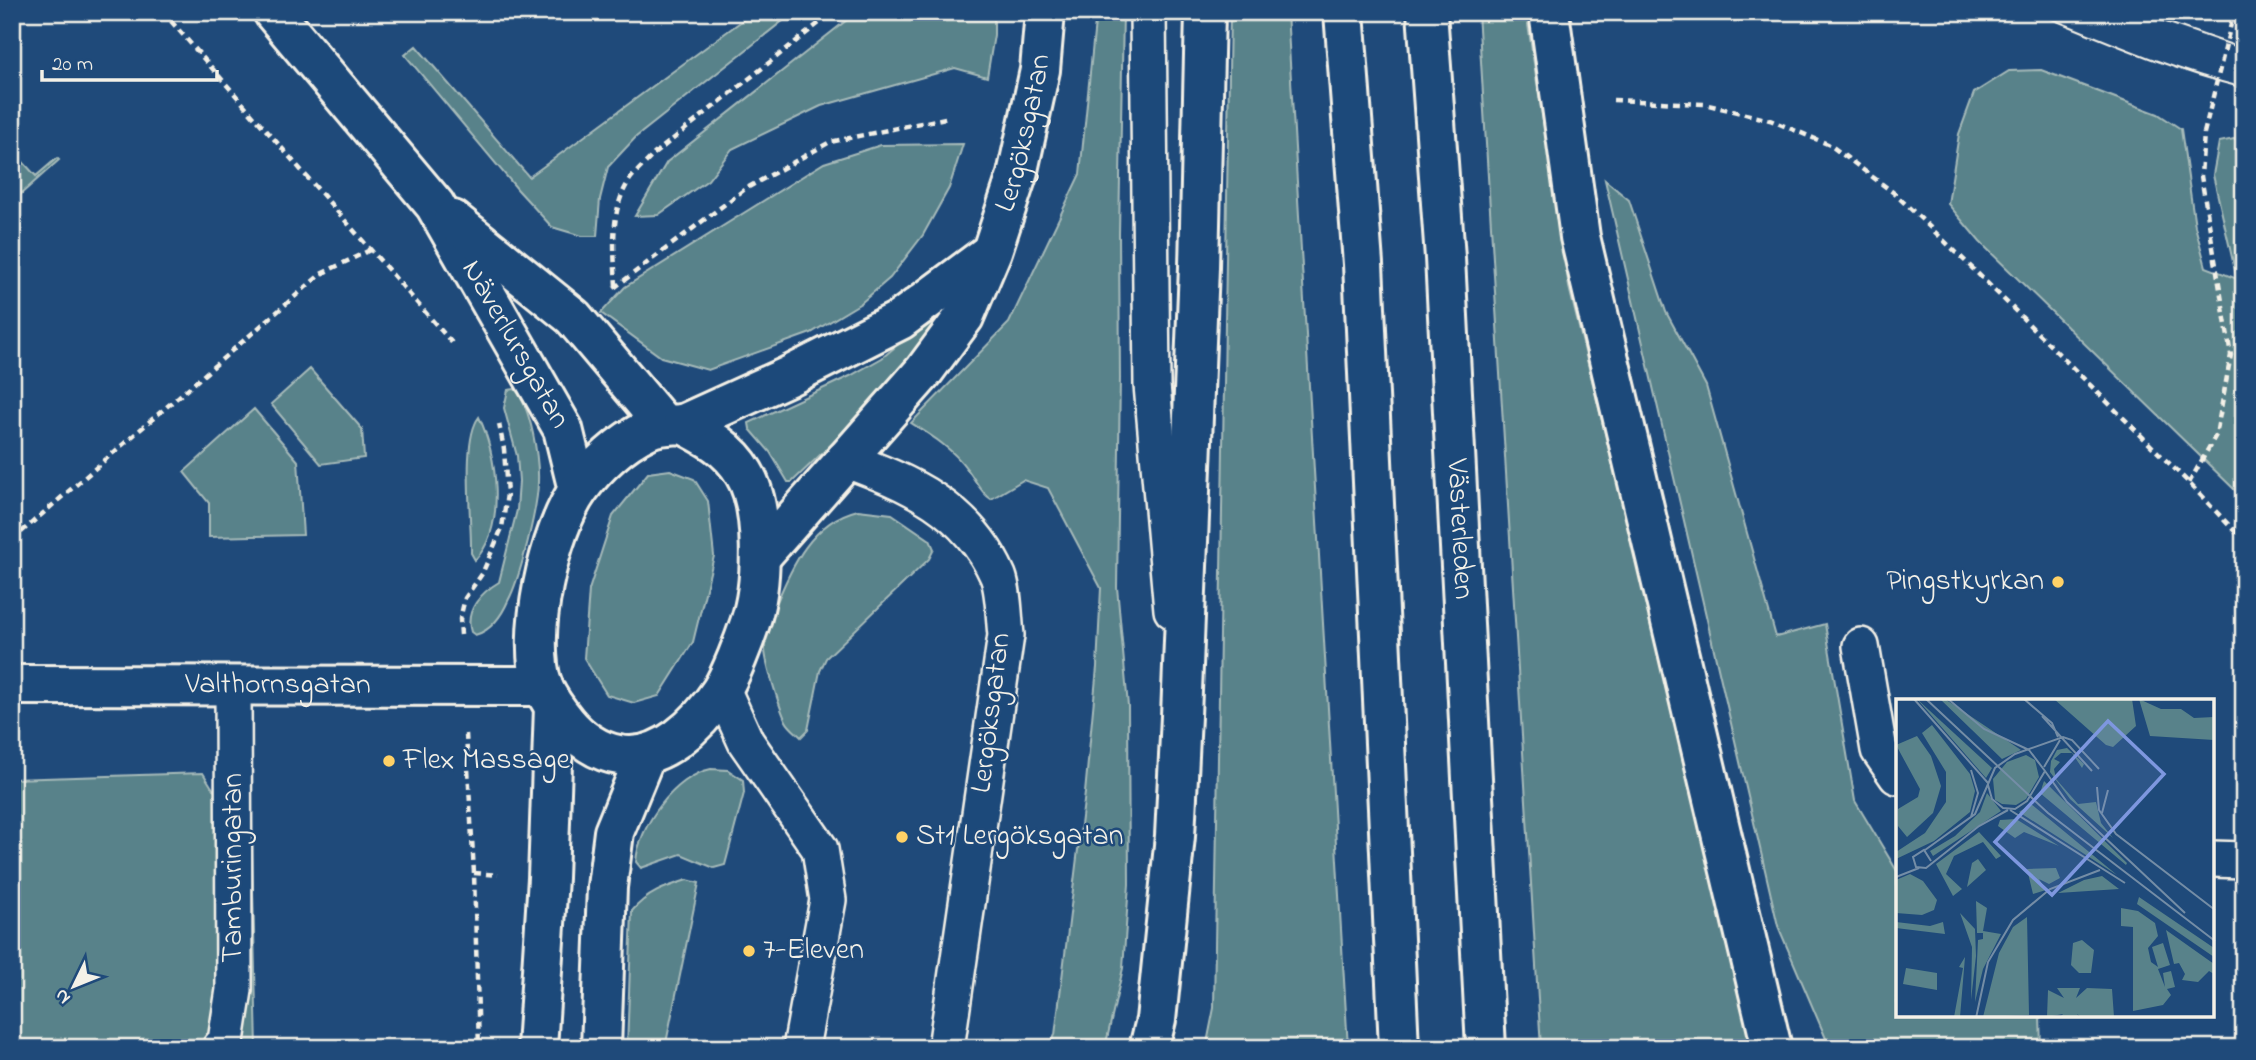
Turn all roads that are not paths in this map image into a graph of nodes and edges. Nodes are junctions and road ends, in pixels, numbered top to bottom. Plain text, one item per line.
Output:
1 (273, 12) edge
2 (1045, 12) edge
3 (1148, 12) edge
4 (1205, 12) edge
5 (1343, 12) edge
6 (1427, 12) edge
7 (1549, 12) edge
8 (435, 205) junction
9 (992, 251) junction
10 (673, 425) junction
11 (844, 459) junction
12 (578, 490) junction
13 (761, 556) junction
14 (1861, 646) dead end
15 (12, 685) edge
16 (233, 685) junction
17 (722, 690) junction
18 (548, 696) junction
19 (1181, 716) junction
20 (646, 754) junction
21 (1896, 775) edge
22 (2214, 859) edge
23 (2244, 860) edge
24 (1485, 1033) edge
25 (1399, 1036) edge
26 (219, 1048) edge
27 (537, 1048) edge
28 (601, 1048) edge
29 (802, 1048) edge
30 (946, 1048) edge
31 (1149, 1048) edge
32 (1772, 1048) edge

1 - 8 main road, Näverlursgatan
2 - 9 main road, Lergöksgatan
3 - 19 lane
4 - 19 main road
5 - 25 main road
6 - 24 main road, Västerleden
7 - 32 main road
8 - 10 main road, Näverlursgatan
8 - 12 main road, Näverlursgatan
9 - 10 main road, Lergöksgatan
9 - 11 main road, Lergöksgatan
10 - 12 main road, Lergöksgatan
10 - 13 main road
11 - 13 main road, Lergöksgatan
11 - 30 lane, Lergöksgatan
12 - 18 main road, Lergöksgatan
13 - 17 main road
14 - 21 lane
15 - 16 main road, Valthornsgatan
16 - 18 main road, Valthornsgatan
16 - 26 lane, Tamburingatan
17 - 20 main road
17 - 29 lane
18 - 20 main road
18 - 27 main road
19 - 31 main road
20 - 28 main road
22 - 23 lane

